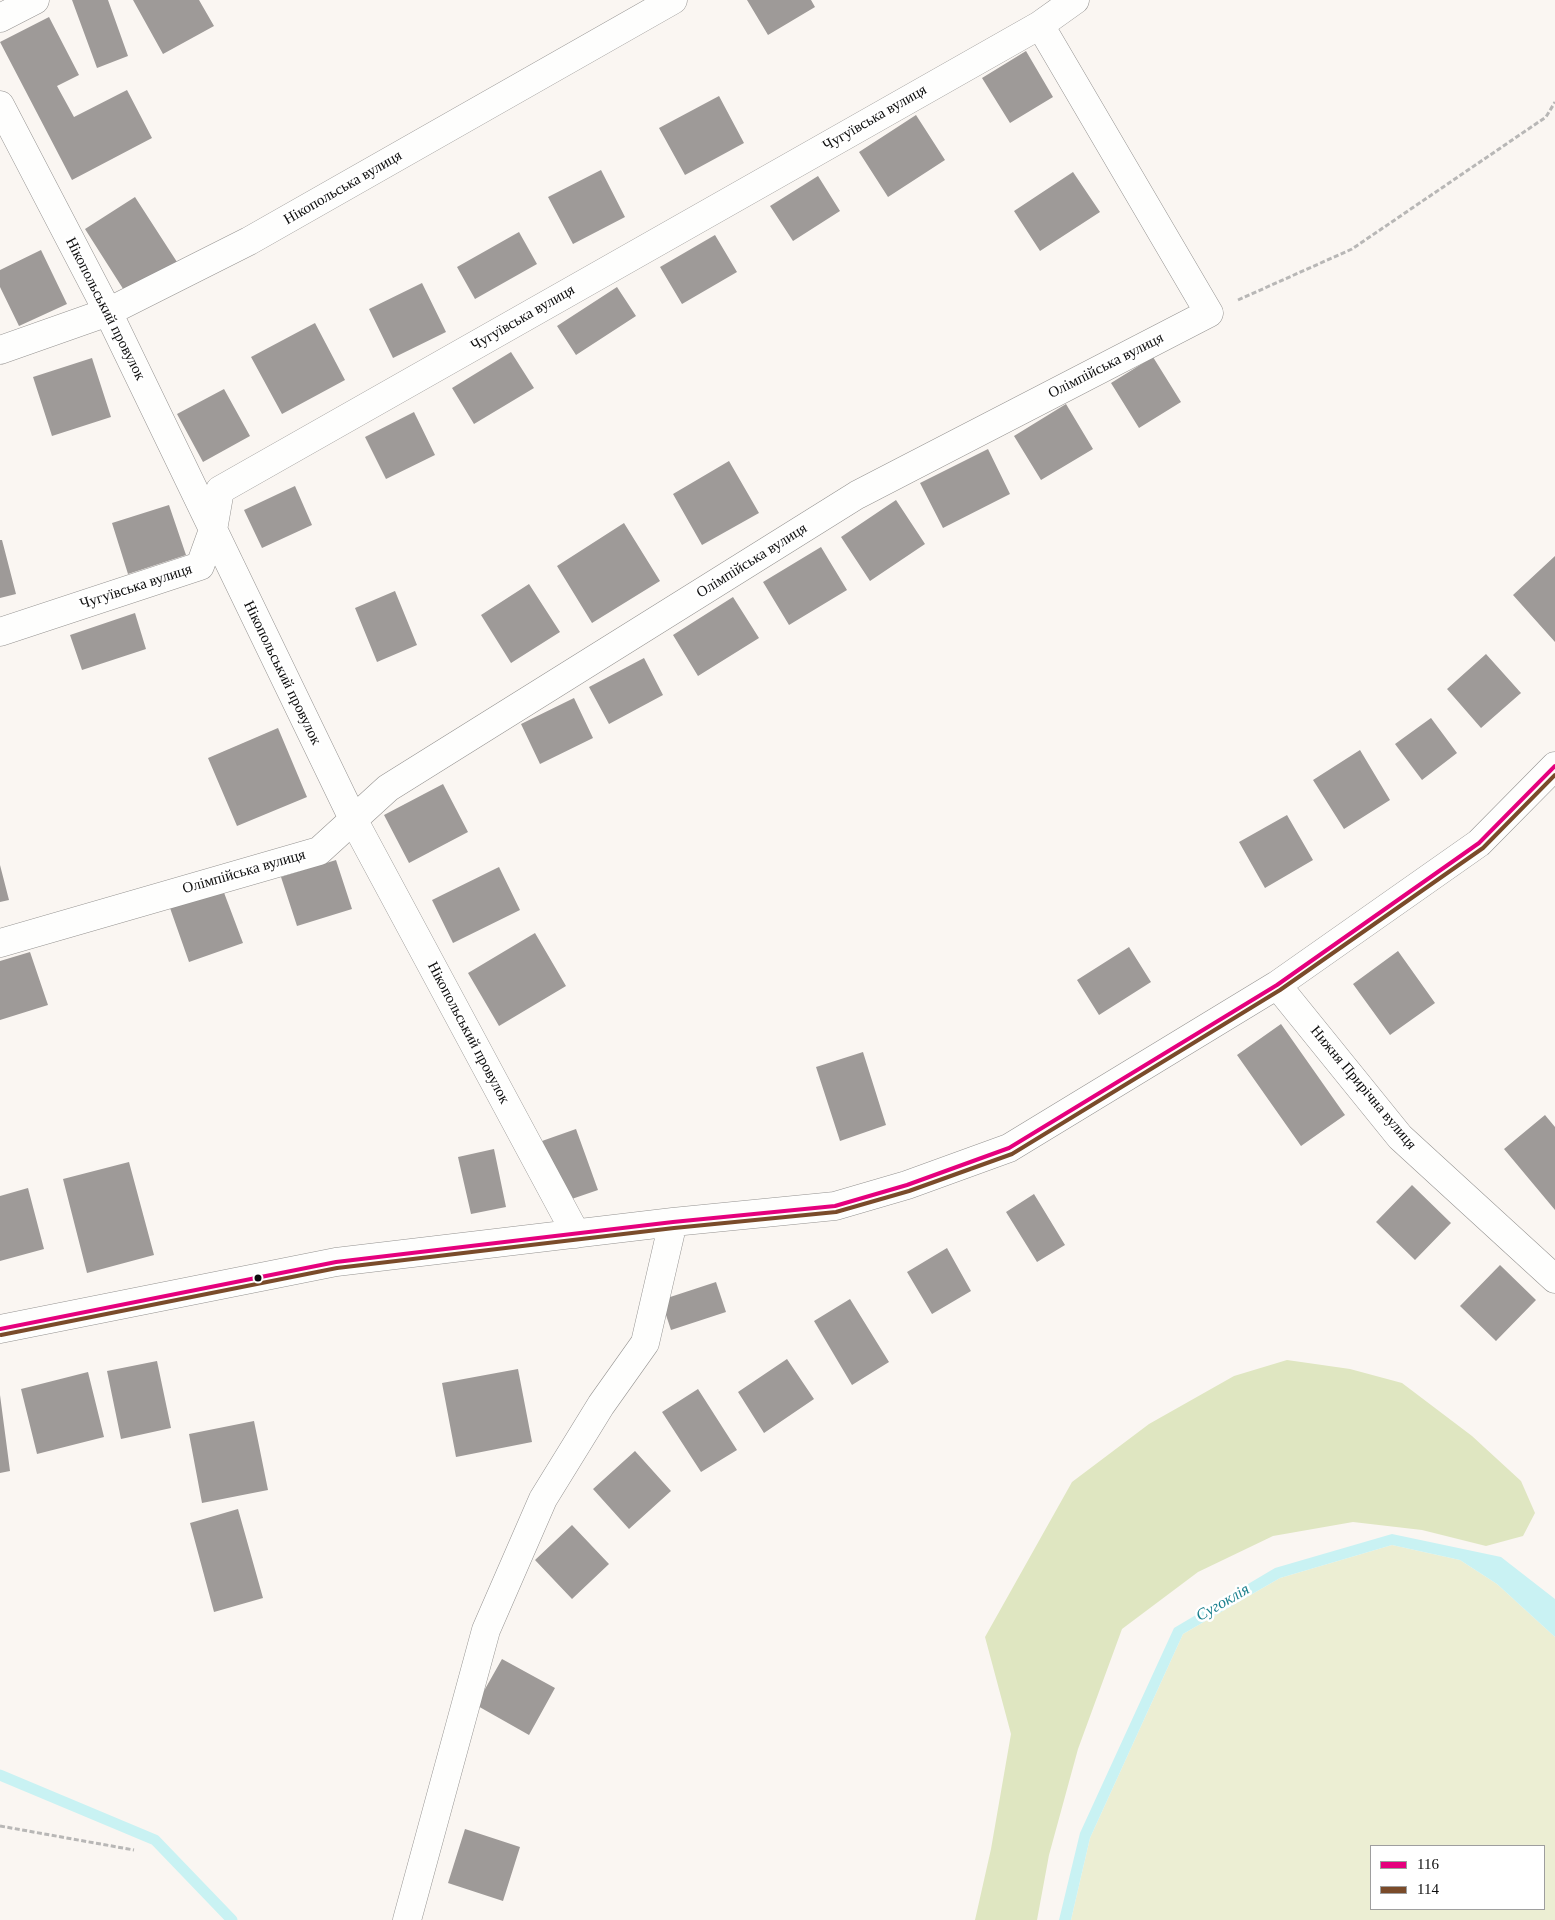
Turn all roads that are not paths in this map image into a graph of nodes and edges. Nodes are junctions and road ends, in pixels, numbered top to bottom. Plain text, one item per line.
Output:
1 (35, 0) edge
2 (673, 0) edge
3 (1075, 0) edge
4 (0, 18) edge
5 (1040, 25) junction
6 (0, 105) edge
7 (108, 312) junction
8 (0, 350) edge
9 (213, 530) junction
10 (0, 632) edge
11 (1555, 766) edge
12 (354, 819) junction
13 (0, 943) edge
14 (1277, 986) junction
15 (673, 1222) junction
16 (576, 1234) junction
17 (1551, 1267) edge
18 (0, 1329) edge
19 (407, 1920) edge

1 - 4 street
2 - 7 street, Нікопольська вулиця
3 - 5 street, Чугуївська вулиця
5 - 9 street, Чугуївська вулиця
5 - 12 street, Олімпійська вулиця
6 - 7 street, Нікопольський провулок
7 - 8 street, Нікопольська вулиця
7 - 9 street, Нікопольський провулок
9 - 10 street, Чугуївська вулиця
9 - 12 street, Нікопольський провулок
11 - 14 street
12 - 13 street, Олімпійська вулиця
12 - 16 street, Нікопольський провулок
14 - 15 street
14 - 17 street, Нижня Прирічна вулиця
15 - 16 street
15 - 19 street
16 - 18 street

